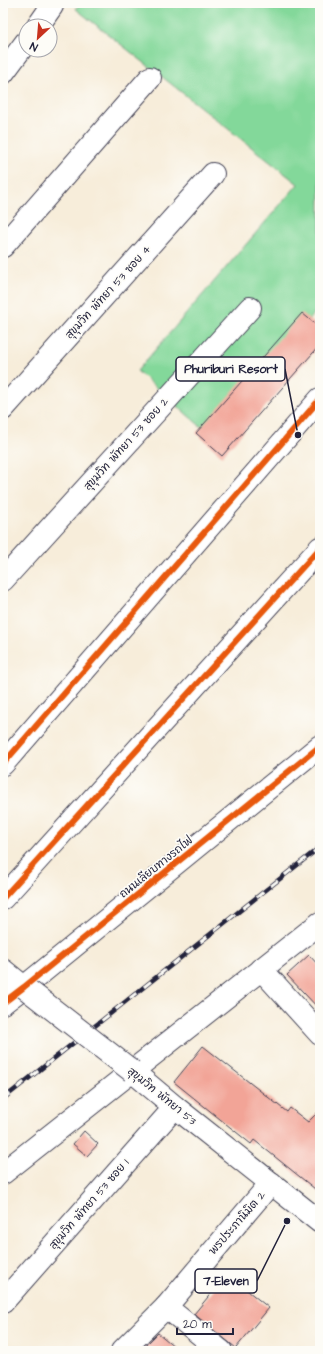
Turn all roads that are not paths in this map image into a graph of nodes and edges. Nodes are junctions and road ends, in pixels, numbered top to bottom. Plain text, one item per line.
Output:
1 (48, 3) edge
2 (44, 18) edge
3 (18, 53) edge
4 (3, 73) edge
5 (150, 78) dead end
6 (212, 174) dead end
7 (3, 246) edge
8 (250, 308) dead end
9 (320, 399) edge
10 (3, 409) edge
11 (320, 548) edge
12 (3, 580) edge
13 (320, 746) edge
14 (3, 764) edge
15 (3, 898) edge
16 (320, 923) edge
17 (3, 970) edge
18 (260, 970) junction
19 (24, 987) junction
20 (3, 1003) edge
21 (320, 1034) edge
22 (132, 1071) junction
23 (174, 1107) junction
24 (3, 1172) edge
25 (271, 1183) junction
26 (320, 1222) edge
27 (3, 1302) edge
28 (166, 1307) junction
29 (122, 1351) edge
30 (221, 1351) edge

1 - 2 street
3 - 4 street
5 - 7 street
6 - 10 street, สุขุมวิท พัทยา 53 ซอย 4
8 - 12 street, สุขุมวิท พัทยา 53 ซอย 2
9 - 14 street
11 - 15 street
13 - 19 street, ถนนเลียบทางรถไฟ
16 - 18 street
17 - 19 street, สุขุมวิท พัทยา 53
18 - 21 street
18 - 22 street
19 - 20 street, ถนนเลียบทางรถไฟ
19 - 22 street, สุขุมวิท พัทยา 53, bridge
22 - 23 street, สุขุมวิท พัทยา 53
22 - 24 street
23 - 25 street, สุขุมวิท พัทยา 53
23 - 27 street, สุขุมวิท พัทยา 53 ซอย 1
25 - 26 street, สุขุมวิท พัทยา 53
25 - 28 street, พรประภานิมิต 2
28 - 29 street, พรประภานิมิต 2
28 - 30 street

